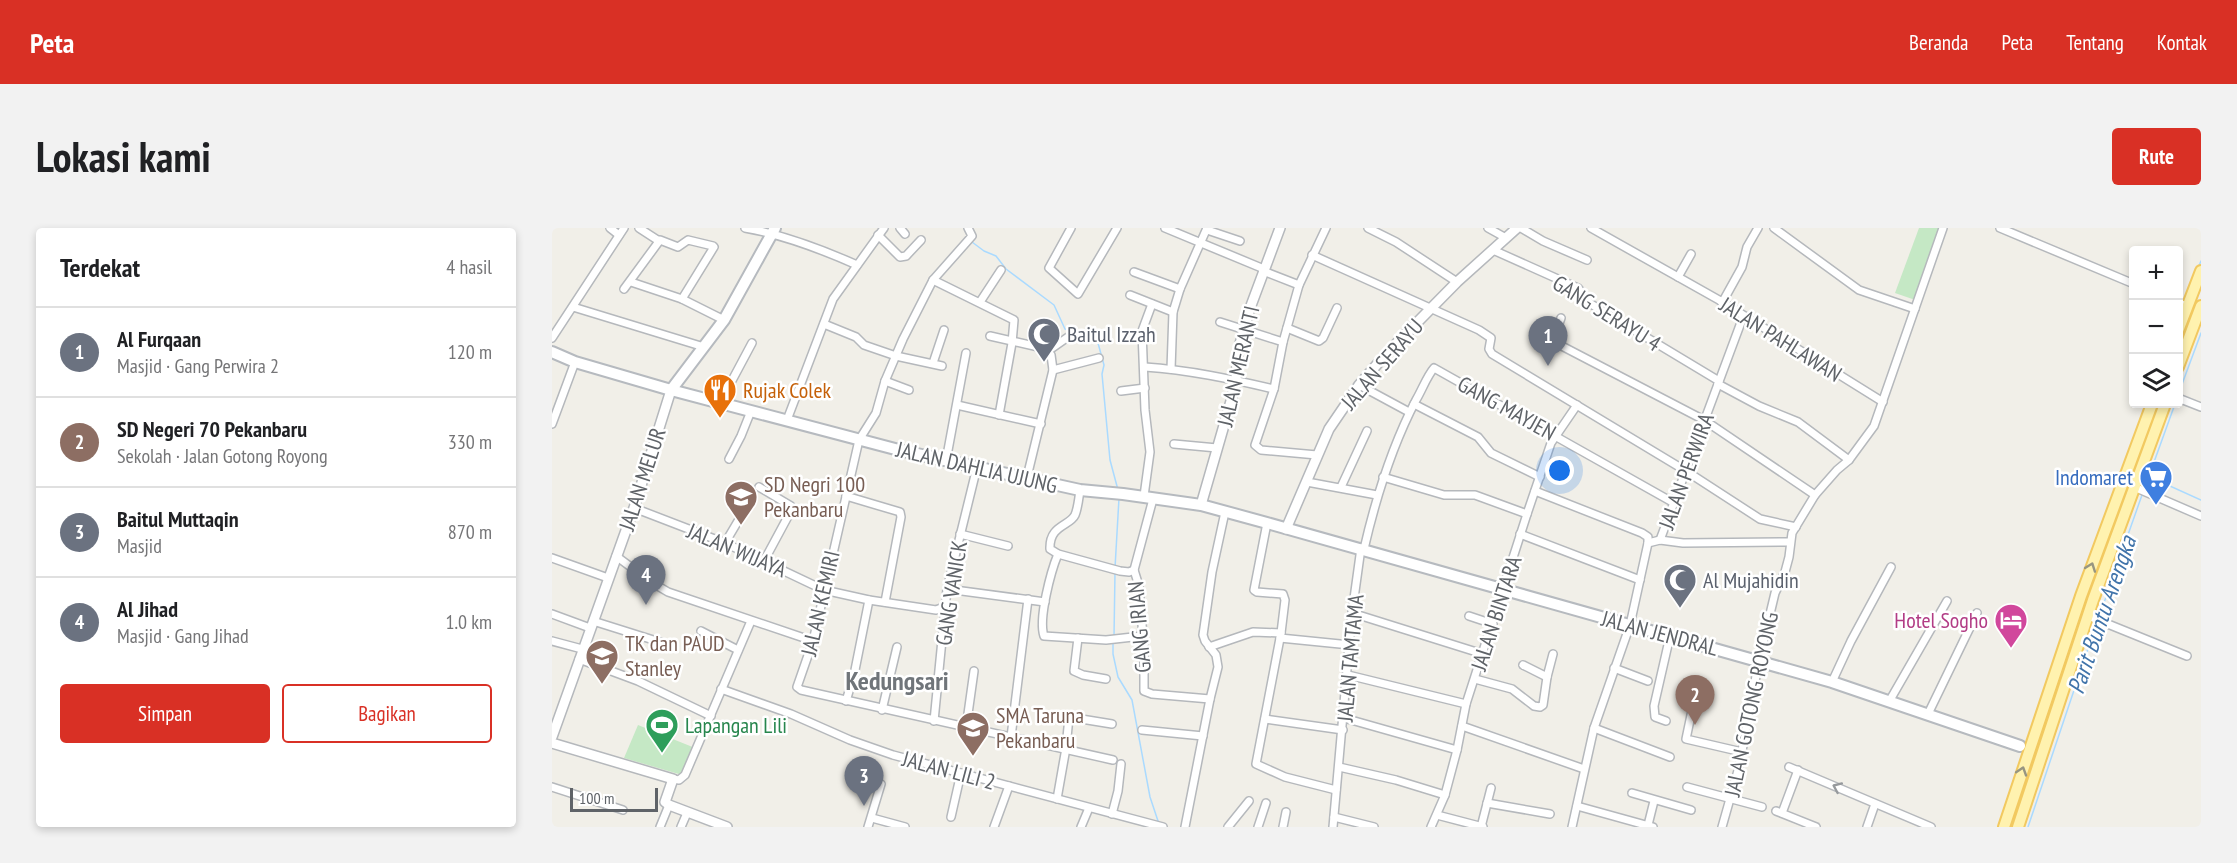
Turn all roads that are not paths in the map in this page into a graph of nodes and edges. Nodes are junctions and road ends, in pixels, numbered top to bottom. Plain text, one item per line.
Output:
1 (610, 228) edge
2 (624, 228) edge
3 (639, 228) edge
4 (745, 228) edge
5 (884, 228) edge
6 (968, 228) edge
7 (1071, 228) edge
8 (1117, 228) edge
9 (1165, 228) edge
10 (1280, 228) edge
11 (1326, 228) edge
12 (1368, 228) edge
13 (1488, 228) edge
14 (1519, 228) edge
15 (1591, 228) edge
16 (1758, 228) edge
17 (1774, 228) edge
18 (1943, 228) edge
19 (2000, 228) edge
20 (1207, 229) edge
21 (774, 230) edge
22 (619, 235) junction
23 (878, 235) junction
24 (1506, 238) junction
25 (921, 240) dead end
26 (659, 241) junction
27 (1240, 241) dead end
28 (1201, 244) junction
29 (1492, 250) junction
30 (1691, 254) dead end
31 (1312, 255) junction
32 (1587, 260) dead end
33 (857, 265) junction
34 (1001, 270) dead end
35 (1264, 270) junction
36 (2201, 271) edge
37 (1134, 272) dead end
38 (1677, 277) junction
39 (933, 280) junction
40 (631, 282) junction
41 (1457, 282) junction
42 (2129, 282) edge
43 (1299, 285) junction
44 (624, 289) dead end
45 (1180, 289) junction
46 (1130, 295) dead end
47 (682, 299) junction
48 (980, 302) junction
49 (1722, 303) junction
50 (1152, 304) junction
51 (2184, 305) edge
52 (2201, 306) edge
53 (573, 307) junction
54 (1432, 307) junction
55 (1337, 308) dead end
56 (1916, 309) junction
57 (1173, 312) junction
58 (1743, 316) junction
59 (1561, 318) dead end
60 (724, 320) junction
61 (1220, 322) dead end
62 (824, 324) junction
63 (1287, 328) junction
64 (1244, 329) junction
65 (944, 330) dead end
66 (990, 336) dead end
67 (1068, 337) dead end
68 (552, 338) edge
69 (1283, 342) junction
70 (752, 343) dead end
71 (1012, 343) junction
72 (704, 347) junction
73 (1048, 351) junction
74 (552, 352) edge
75 (966, 353) dead end
76 (2183, 354) edge
77 (896, 356) junction
78 (1099, 358) dead end
79 (575, 362) junction
80 (933, 363) junction
81 (942, 366) dead end
82 (1145, 367) junction
83 (1171, 369) junction
84 (1433, 369) joint
85 (1053, 370) junction
86 (1236, 380) junction
87 (885, 381) junction
88 (1718, 383) junction
89 (1359, 385) junction
90 (1145, 388) junction
91 (1274, 389) junction
92 (671, 390) junction
93 (909, 390) dead end
94 (1121, 391) dead end
95 (2183, 400) edge
96 (1883, 402) junction
97 (720, 403) junction
98 (1414, 404) junction
99 (957, 405) junction
100 (1576, 405) junction
101 (2201, 407) edge
102 (2151, 408) edge
103 (2164, 408) edge
104 (554, 411) edge
105 (751, 411) junction
106 (1409, 412) junction
107 (999, 415) junction
108 (787, 420) junction
109 (1704, 420) junction
110 (552, 424) edge
111 (1041, 424) junction
112 (1367, 431) dead end
113 (1556, 436) junction
114 (859, 440) junction
115 (1174, 444) dead end
116 (1217, 448) junction
117 (1317, 455) junction
118 (729, 459) dead end
119 (1849, 460) junction
120 (946, 461) junction
121 (977, 467) junction
122 (1686, 471) junction
123 (1027, 477) junction
124 (1383, 477) junction
125 (1540, 477) junction
126 (1307, 482) junction
127 (759, 487) dead end
128 (1341, 487) junction
129 (2141, 489) junction
130 (1080, 490) junction
131 (1535, 491) junction
132 (1377, 495) junction
133 (1815, 495) junction
134 (846, 496) junction
135 (1149, 498) junction
136 (1674, 503) junction
137 (1201, 505) junction
138 (634, 508) junction
139 (1225, 512) junction
140 (1527, 514) junction
141 (741, 516) dead end
142 (2201, 516) edge
143 (1267, 523) junction
144 (1796, 526) junction
145 (1286, 529) junction
146 (960, 534) junction
147 (1520, 534) junction
148 (1660, 540) junction
149 (1790, 542) junction
150 (725, 543) junction
151 (1648, 543) junction
152 (1008, 546) dead end
153 (1362, 549) junction
154 (1058, 554) junction
155 (616, 556) junction
156 (552, 558) edge
157 (764, 561) junction
158 (1891, 567) dead end
159 (1134, 570) junction
160 (608, 578) junction
161 (1640, 580) junction
162 (947, 589) junction
163 (1504, 589) junction
164 (824, 590) junction
165 (2081, 596) junction
166 (1028, 599) junction
167 (869, 600) junction
168 (2093, 600) junction
169 (1947, 601) dead end
170 (885, 602) junction
171 (1045, 602) junction
172 (944, 607) junction
173 (1352, 613) junction
174 (1977, 613) dead end
175 (552, 614) edge
176 (1469, 616) dead end
177 (2095, 619) junction
178 (751, 621) junction
179 (591, 624) junction
180 (1493, 624) junction
181 (1630, 625) junction
182 (701, 631) dead end
183 (1142, 636) junction
184 (1280, 636) junction
185 (1670, 636) junction
186 (1078, 638) junction
187 (552, 641) edge
188 (813, 641) junction
189 (663, 644) dead end
190 (1350, 645) junction
191 (1209, 646) junction
192 (897, 647) dead end
193 (738, 650) junction
194 (581, 654) junction
195 (1483, 654) junction
196 (1553, 654) dead end
197 (2187, 656) dead end
198 (1759, 660) junction
199 (1523, 665) dead end
200 (1614, 668) junction
201 (974, 671) dead end
202 (1348, 675) junction
203 (1547, 677) junction
204 (1106, 679) dead end
205 (1474, 679) junction
206 (1648, 681) dead end
207 (1833, 682) junction
208 (722, 689) junction
209 (1695, 696) dead end
210 (1210, 699) junction
211 (1890, 700) junction
212 (846, 701) junction
213 (1466, 704) junction
214 (882, 710) junction
215 (1928, 714) junction
216 (711, 717) junction
217 (1265, 718) junction
218 (1344, 718) junction
219 (934, 721) junction
220 (1666, 721) dead end
221 (1112, 724) dead end
222 (554, 726) edge
223 (1462, 726) junction
224 (966, 728) junction
225 (1594, 728) junction
226 (1142, 730) dead end
227 (1343, 730) junction
228 (552, 736) edge
229 (1203, 736) junction
230 (1011, 737) junction
231 (552, 743) edge
232 (1066, 748) junction
233 (2026, 748) junction
234 (1457, 750) junction
235 (1742, 752) junction
236 (1670, 756) dead end
237 (1113, 760) dead end
238 (1121, 764) dead end
239 (1339, 767) junction
240 (1789, 767) dead end
241 (1584, 769) junction
242 (1798, 770) junction
243 (961, 773) junction
244 (673, 779) junction
245 (881, 784) dead end
246 (1009, 786) junction
247 (1686, 787) dead end
248 (552, 788) edge
249 (1491, 789) dead end
250 (1336, 790) junction
251 (1632, 793) dead end
252 (1444, 795) junction
253 (1731, 798) junction
254 (1057, 799) junction
255 (1249, 801) dead end
256 (1654, 801) junction
257 (1266, 803) dead end
258 (1487, 803) junction
259 (1875, 804) junction
260 (669, 805) junction
261 (1577, 806) junction
262 (1762, 807) dead end
263 (1089, 808) junction
264 (623, 810) dead end
265 (1691, 810) dead end
266 (1286, 812) dead end
267 (687, 813) junction
268 (1112, 814) junction
269 (1550, 814) dead end
270 (1437, 815) junction
271 (951, 817) dead end
272 (1334, 817) junction
273 (872, 818) junction
274 (1651, 826) edge
275 (660, 827) edge
276 (681, 827) edge
277 (728, 827) edge
278 (868, 827) edge
279 (905, 827) edge
280 (994, 827) edge
281 (1081, 827) edge
282 (1163, 827) edge
283 (1185, 827) edge
284 (1228, 827) edge
285 (1258, 827) edge
286 (1283, 827) edge
287 (1333, 827) edge
288 (1374, 827) edge
289 (1431, 827) edge
290 (1482, 827) edge
291 (1572, 827) edge
292 (1722, 827) edge
293 (1816, 827) edge
294 (1866, 827) edge
295 (1931, 827) edge
296 (2004, 827) edge
297 (2018, 827) edge

1 - 22 street
2 - 22 street
3 - 26 street
4 - 21 street
5 - 23 street
6 - 39 street, JALAN KEMIRI
7 - 8 street
9 - 28 street
10 - 35 street, JALAN MERANTI
11 - 31 street
12 - 41 street
13 - 24 street
14 - 24 street, JALAN SERAYU
14 - 32 street
15 - 38 street, JALAN PAHLAWAN
16 - 49 street
17 - 56 street
18 - 56 street, JALAN GOTONG ROYONG
19 - 42 street
20 - 27 street
20 - 28 street
21 - 33 street
21 - 60 main road
22 - 53 street
23 - 25 street
23 - 33 street
24 - 29 street, JALAN SERAYU
26 - 40 street
26 - 47 street
28 - 35 street
28 - 45 street
29 - 41 street, JALAN SERAYU
29 - 88 street, GANG SERAYU 4
30 - 38 street
31 - 43 street
31 - 54 street
33 - 62 street
34 - 48 street
35 - 43 street
35 - 64 street, JALAN MERANTI
36 - 51 main road
37 - 45 street
38 - 49 street, JALAN PAHLAWAN
39 - 48 street
39 - 77 street, JALAN KEMIRI
40 - 44 street
40 - 47 street
41 - 54 street, JALAN SERAYU
43 - 63 street
45 - 57 street
46 - 50 street
47 - 60 street
48 - 71 street
49 - 58 street, JALAN PAHLAWAN
50 - 57 street
50 - 82 street, GANG IRIAN
52 - 76 main road
53 - 68 street
53 - 72 street
54 - 89 street, JALAN SERAYU
54 - 100 street
55 - 63 street
56 - 96 street, JALAN GOTONG ROYONG
57 - 83 street
58 - 88 street, JALAN PERWIRA
58 - 96 street, JALAN PAHLAWAN
59 - 109 street
60 - 72 main road
61 - 64 street
62 - 77 street
62 - 108 street
63 - 69 street
64 - 69 street
64 - 86 street, JALAN MERANTI
65 - 80 street
66 - 71 street
67 - 73 street
69 - 91 street
70 - 97 street
71 - 73 street
71 - 107 street
72 - 92 main road
73 - 85 street
74 - 79 main road, JALAN DAHLIA UJUNG
75 - 99 street
77 - 80 street
77 - 87 street, JALAN KEMIRI
78 - 85 street
79 - 92 main road, JALAN DAHLIA UJUNG
79 - 104 street
80 - 81 street
82 - 83 street
82 - 90 street, GANG IRIAN
83 - 86 street
84 - 98 street, JALAN TAMTAMA
84 - 113 street, GANG MAYJEN
85 - 111 street
86 - 91 street
86 - 116 street, JALAN MERANTI
87 - 93 street
87 - 114 street, JALAN KEMIRI
88 - 109 street, JALAN PERWIRA
88 - 119 street, GANG SERAYU 4
89 - 106 street
89 - 117 street, JALAN SERAYU
90 - 94 street
90 - 135 street, GANG IRIAN
91 - 117 street
92 - 97 main road, JALAN DAHLIA UJUNG
92 - 138 street, JALAN MELUR
95 - 101 street
96 - 119 street, JALAN GOTONG ROYONG
97 - 105 main road, JALAN DAHLIA UJUNG
98 - 106 street, JALAN TAMTAMA
98 - 125 street
99 - 107 street
99 - 120 street
100 - 113 street, JALAN BINTARA
100 - 122 street
165 -> 102 main road
103 - 129 main road
104 - 110 street
105 - 108 main road, JALAN DAHLIA UJUNG
105 - 118 street
106 - 124 street, JALAN TAMTAMA
107 - 111 street
108 - 114 main road, JALAN DAHLIA UJUNG
109 - 122 street, JALAN PERWIRA
109 - 133 street
111 - 123 street
112 - 128 street
113 - 125 street, JALAN BINTARA
113 - 136 street, GANG MAYJEN
114 - 120 main road, JALAN DAHLIA UJUNG
114 - 134 street, JALAN KEMIRI
115 - 116 street
116 - 137 street, JALAN MERANTI
117 - 126 street, JALAN SERAYU
119 - 133 street, JALAN GOTONG ROYONG
120 - 121 main road, JALAN DAHLIA UJUNG
121 - 123 main road, JALAN DAHLIA UJUNG
121 - 146 street, GANG VANICK
122 - 136 street, JALAN PERWIRA
122 - 144 street
123 - 130 main road, JALAN DAHLIA UJUNG
124 - 132 street, JALAN TAMTAMA
124 - 140 street
125 - 131 street, JALAN BINTARA
126 - 128 street
126 - 145 street, JALAN SERAYU
127 - 157 street
128 - 132 street
129 - 142 street
129 - 168 main road
130 - 135 main road, JALAN DAHLIA UJUNG
130 - 154 street
131 - 140 street, JALAN BINTARA
131 - 151 street
132 - 153 street, JALAN TAMTAMA
133 - 144 street, JALAN GOTONG ROYONG
134 - 164 street, JALAN KEMIRI
134 - 170 street
135 - 137 main road, JALAN DAHLIA UJUNG
135 - 159 street, GANG IRIAN
136 - 148 street, JALAN PERWIRA
137 - 139 main road, JALAN DAHLIA UJUNG
138 - 150 street, JALAN WIJAYA
138 - 155 street, JALAN MELUR
139 - 143 main road, JALAN DAHLIA UJUNG
139 - 191 street
140 - 147 street, JALAN BINTARA
141 - 150 street
143 - 145 main road, JALAN DAHLIA UJUNG
143 - 184 street
144 - 149 street, JALAN GOTONG ROYONG
145 - 153 main road, JALAN JENDRAL
146 - 152 street
146 - 162 street, GANG VANICK
147 - 161 street
147 - 163 street, JALAN BINTARA
148 - 149 street
148 - 151 street, JALAN PERWIRA
149 - 198 street, JALAN GOTONG ROYONG
150 - 157 street, JALAN WIJAYA
151 - 161 street, JALAN PERWIRA
153 - 163 main road, JALAN JENDRAL
153 - 173 street, JALAN TAMTAMA
154 - 159 street
154 - 171 street
155 - 160 street, JALAN MELUR
155 - 178 street
156 - 160 street
157 - 164 street, JALAN WIJAYA
158 - 207 street
159 - 183 street, GANG IRIAN
160 - 179 street, JALAN MELUR
161 - 181 street, JALAN PERWIRA
162 - 166 street
162 - 172 street, GANG VANICK
163 - 180 street, JALAN BINTARA
163 - 181 main road, JALAN JENDRAL
164 - 167 street, JALAN WIJAYA
164 - 188 street, JALAN KEMIRI
165 - 168 main road
165 - 233 main road
166 - 171 street
166 - 230 street
167 - 170 street, JALAN WIJAYA
167 - 212 street
168 - 177 main road
169 - 211 street
170 - 172 street, JALAN WIJAYA
171 - 186 street
172 - 219 street, GANG VANICK
173 - 190 street, JALAN TAMTAMA
173 - 195 street
174 - 215 street
175 - 179 street
176 - 180 street
177 - 197 street
177 - 297 main road
178 - 188 street
178 - 193 street
179 - 189 street
179 - 194 street, JALAN MELUR
180 - 195 street, JALAN BINTARA
181 - 185 main road, JALAN JENDRAL
181 - 200 street, JALAN PERWIRA
182 - 193 street
183 - 186 street
183 - 210 street, GANG IRIAN
184 - 190 street
184 - 191 street
184 - 217 street
185 - 198 main road, JALAN JENDRAL
185 - 220 street
186 - 204 street
187 - 194 street
188 - 212 street, JALAN KEMIRI
190 - 202 street, JALAN TAMTAMA
191 - 210 street
192 - 214 street
193 - 208 street
194 - 216 street
194 - 222 street, JALAN MELUR
195 - 205 street, JALAN BINTARA
196 - 203 street
198 - 207 main road, JALAN JENDRAL
198 - 235 street, JALAN GOTONG ROYONG
199 - 203 street
200 - 206 street
200 - 225 street, JALAN PERWIRA
201 - 224 street
202 - 213 street
202 - 218 street, JALAN TAMTAMA
203 - 205 street
205 - 213 street, JALAN BINTARA
207 - 211 main road, JALAN JENDRAL
208 - 216 street
208 - 243 street, JALAN LILI 2
209 - 235 street
210 - 229 street
211 - 215 main road, JALAN JENDRAL
212 - 214 street, JALAN KEMIRI
213 - 223 street, JALAN BINTARA
214 - 219 street, JALAN KEMIRI
215 - 233 main road, JALAN JENDRAL
216 - 244 street
217 - 227 street
217 - 250 street
218 - 227 street, JALAN TAMTAMA
218 - 234 street
219 - 224 street, JALAN KEMIRI
221 - 232 street
222 - 228 street, JALAN MELUR
223 - 234 street, JALAN BINTARA
223 - 241 street
224 - 230 street, JALAN KEMIRI
225 - 236 street
225 - 241 street, JALAN PERWIRA
226 - 229 street
227 - 239 street, JALAN TAMTAMA
229 - 283 street
230 - 232 street, JALAN KEMIRI
231 - 244 street
232 - 237 street, JALAN KEMIRI
232 - 254 street
296 -> 233 main road
234 - 252 street, JALAN BINTARA
235 - 253 street, JALAN GOTONG ROYONG
238 - 268 street
239 - 250 street, JALAN TAMTAMA
239 - 252 street
240 - 242 street
241 - 261 street, JALAN PERWIRA
259 -> 242 street
242 - 293 street
243 - 246 street, JALAN LILI 2
243 - 271 street
244 - 260 street
245 - 273 street
246 - 254 street, JALAN LILI 2
246 - 280 street
247 - 253 street
248 - 264 street
249 - 258 street
250 - 272 street, JALAN TAMTAMA
251 - 256 street
252 - 270 street, JALAN BINTARA
253 - 262 street
253 - 292 street, JALAN GOTONG ROYONG
254 - 263 street, JALAN LILI 2
255 - 284 street
256 - 265 street
256 - 274 street
257 - 285 street
258 - 269 street
258 - 290 street
259 - 294 street
259 - 295 street
260 - 267 street
260 - 275 street
261 - 274 street
261 - 291 street, JALAN PERWIRA
263 - 268 street, JALAN LILI 2
263 - 281 street
266 - 286 street
267 - 276 street
267 - 277 street
268 - 282 street, JALAN LILI 2
270 - 289 street, JALAN BINTARA
270 - 290 street
272 - 287 street, JALAN TAMTAMA
272 - 288 street
273 - 278 street
273 - 279 street

